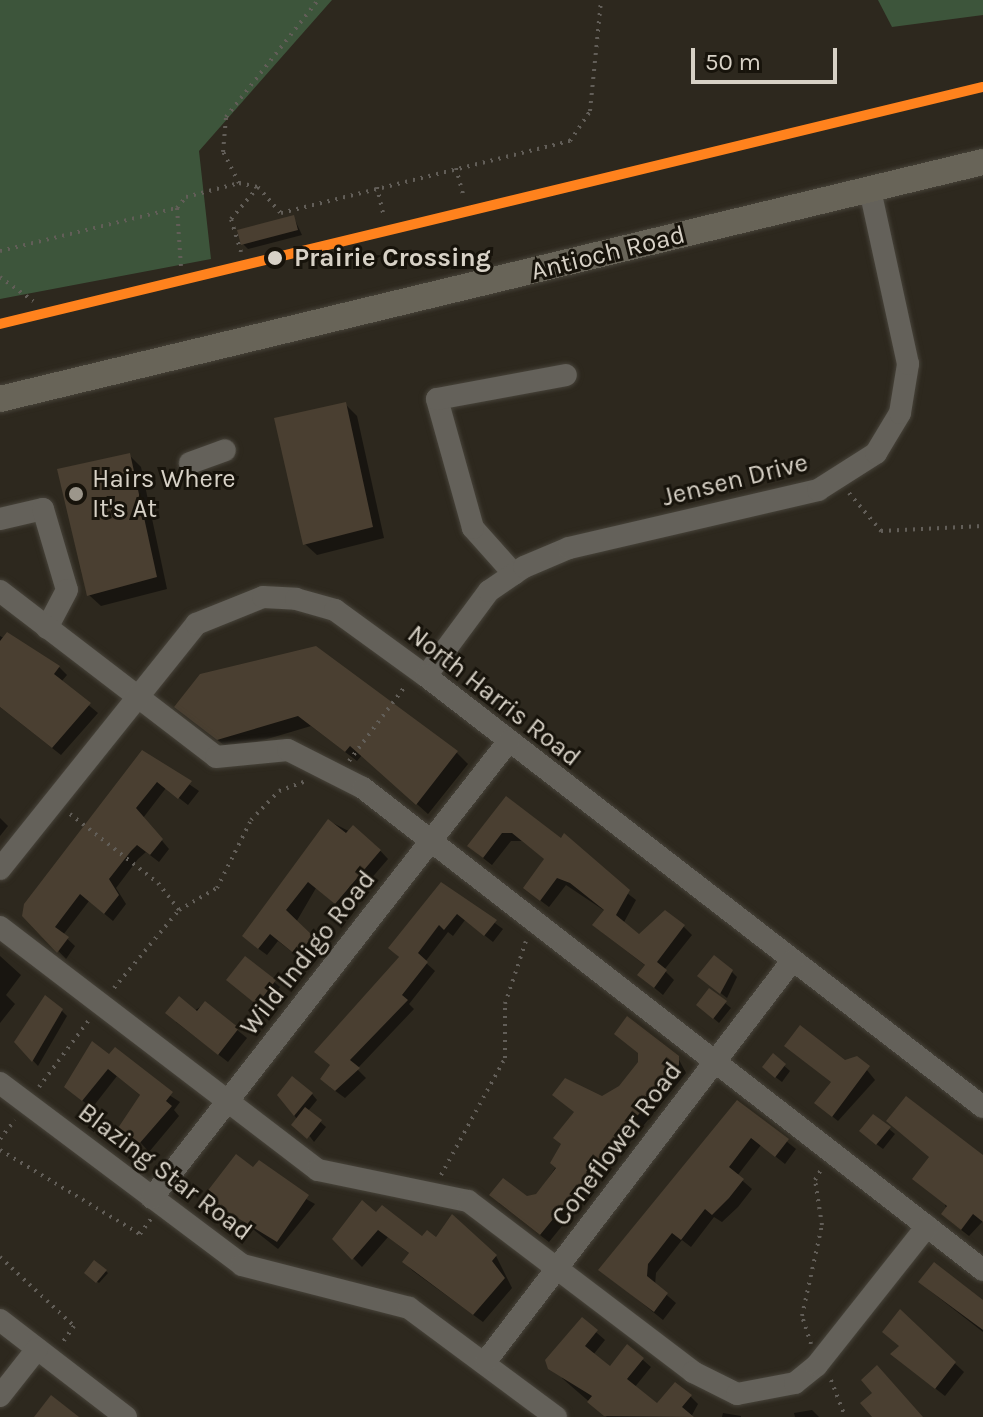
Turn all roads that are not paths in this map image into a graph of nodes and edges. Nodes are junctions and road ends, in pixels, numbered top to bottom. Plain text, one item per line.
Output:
1 (983, 162) edge
2 (870, 190) junction
3 (566, 375) dead end
4 (0, 399) edge
5 (225, 450) dead end
6 (190, 463) dead end
7 (0, 519) edge
8 (514, 574) junction
9 (0, 591) edge
10 (47, 628) junction
11 (421, 673) junction
12 (133, 695) junction
13 (508, 742) junction
14 (429, 844) junction
15 (0, 869) edge
16 (0, 927) edge
17 (792, 961) junction
18 (714, 1062) junction
19 (0, 1083) edge
20 (225, 1104) junction
21 (983, 1107) edge
22 (156, 1202) junction
23 (927, 1226) junction
24 (558, 1268) junction
25 (983, 1270) edge
26 (0, 1320) edge
27 (44, 1353) junction
28 (486, 1361) junction
29 (0, 1396) edge
30 (126, 1417) edge
31 (556, 1417) edge

1 - 2 main road, Antioch Road
2 - 4 main road, Antioch Road
2 - 8 street, Jensen Drive
3 - 8 street
5 - 6 street
7 - 10 street
8 - 11 street, Jensen Drive
9 - 10 street
10 - 12 street
11 - 12 street, North Harris Road
11 - 13 street, North Harris Road
12 - 14 street
12 - 15 street, North Harris Road
13 - 14 street, Wild Indigo Road
13 - 17 street, North Harris Road
14 - 18 street
14 - 20 street, Wild Indigo Road
16 - 20 street
17 - 18 street, Coneflower Road
17 - 21 street, North Harris Road
18 - 23 street
18 - 24 street, Coneflower Road
19 - 22 street, Blazing Star Road
20 - 22 street, Wild Indigo Road
20 - 24 street
22 - 28 street, Blazing Star Road
23 - 24 street
23 - 25 street
24 - 28 street, Coneflower Road
26 - 27 street
27 - 29 street
27 - 30 street
28 - 31 street, Blazing Star Road

